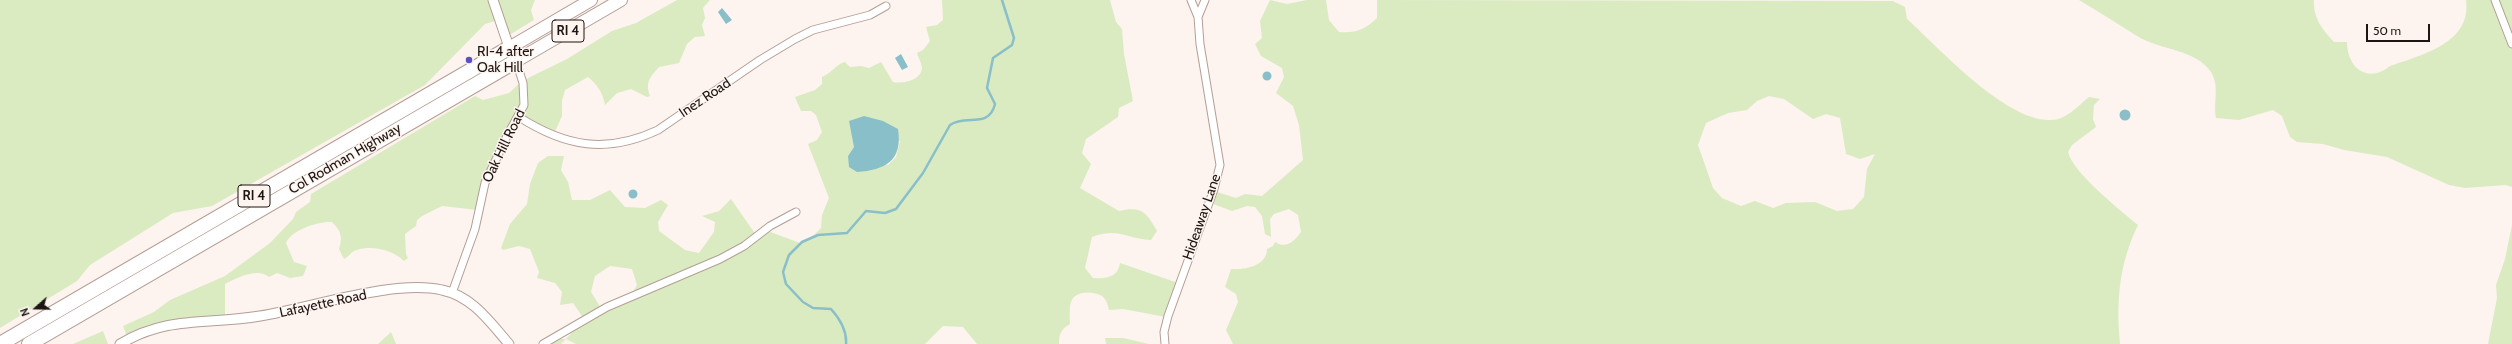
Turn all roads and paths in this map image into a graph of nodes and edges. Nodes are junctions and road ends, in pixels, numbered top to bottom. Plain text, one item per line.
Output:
1 (493, 0) edge
2 (591, 0) edge
3 (621, 0) edge
4 (1191, 0) edge
5 (1205, 0) edge
6 (2495, 0) edge
7 (886, 6) dead end
8 (1198, 17) junction
9 (2512, 44) edge
10 (509, 48) junction
11 (516, 61) junction
12 (519, 117) junction
13 (796, 212) dead end
14 (452, 292) junction
15 (0, 344) edge
16 (29, 344) edge
17 (120, 344) edge
18 (509, 344) edge
19 (543, 344) edge
20 (1165, 344) edge

1 - 10 street, Oak Hill Road
2 - 10 highway, Col Rodman Highway / RI 4
3 - 11 highway, Col Rodman Highway / RI 4
4 - 8 street, Hideaway Lane
5 - 8 street, Hideaway Lane
6 - 9 street
7 - 12 street, Inez Road
8 - 20 street, Hideaway Lane
10 - 11 street, Oak Hill Road
10 - 15 highway, Col Rodman Highway / RI 4
11 - 12 street, Oak Hill Road
11 - 16 highway, Col Rodman Highway / RI 4
12 - 14 street, Oak Hill Road
13 - 19 street
14 - 17 street, Lafayette Road
14 - 18 street, Lafayette Road

